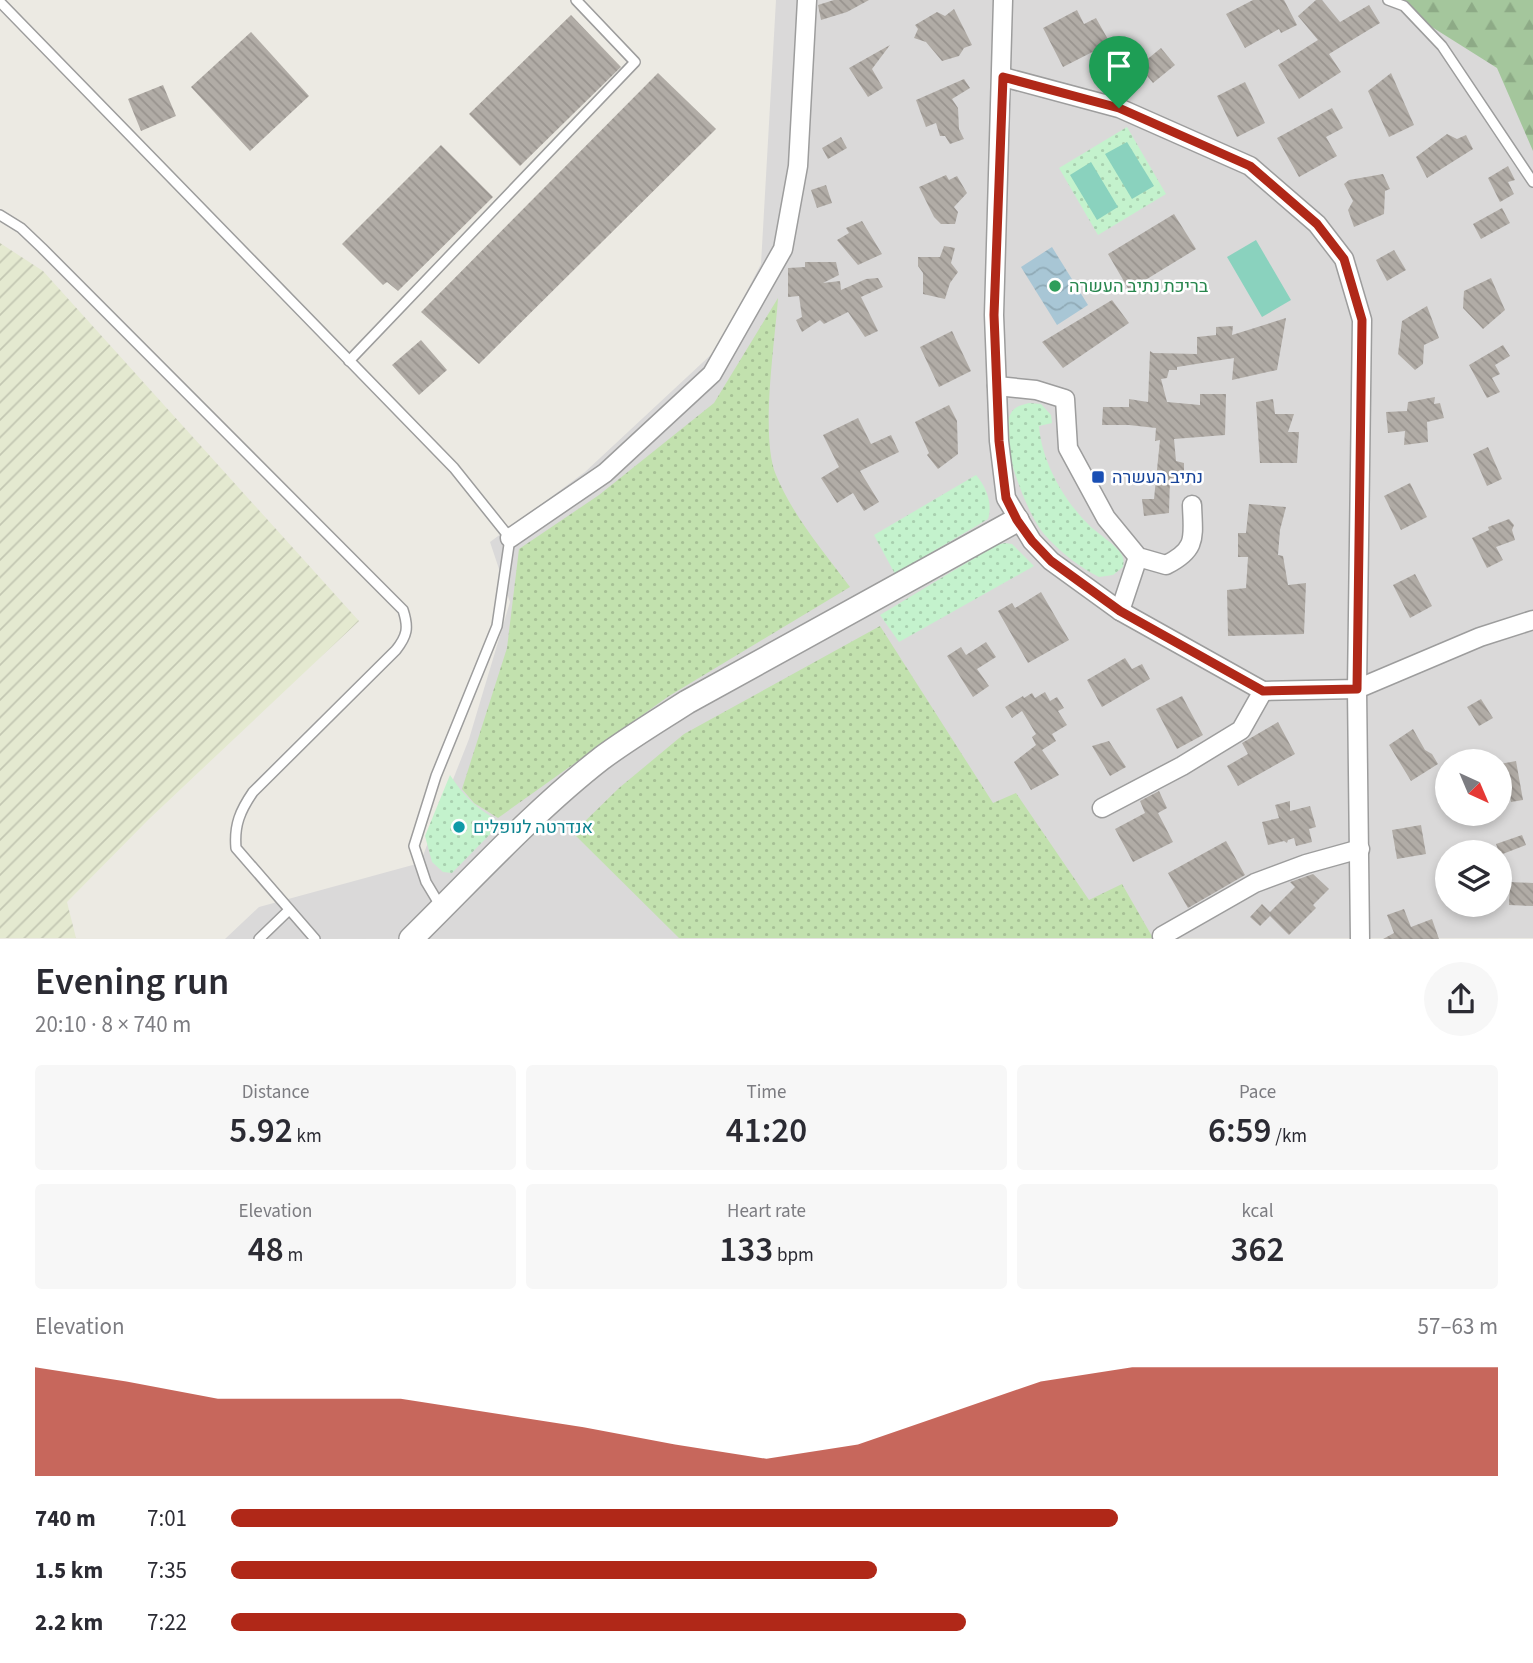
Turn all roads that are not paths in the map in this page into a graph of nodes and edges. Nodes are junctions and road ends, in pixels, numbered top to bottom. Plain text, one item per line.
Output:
1 (576, 0) edge
2 (807, 0) edge
3 (1003, 0) edge
4 (1388, 0) edge
5 (0, 2) edge
6 (1003, 77) junction
7 (1533, 182) edge
8 (0, 215) edge
9 (349, 361) junction
10 (997, 386) junction
11 (1192, 505) dead end
12 (1017, 520) junction
13 (510, 538) junction
14 (1138, 557) junction
15 (1120, 611) junction
16 (1533, 620) edge
17 (1357, 689) junction
18 (1263, 691) junction
19 (1102, 808) dead end
20 (1360, 849) junction
21 (442, 908) junction
22 (289, 909) junction
23 (1162, 936) dead end
24 (259, 939) edge
25 (315, 939) edge
26 (411, 939) edge
27 (1360, 939) edge

1 - 9 lane
2 - 13 street
3 - 6 street
4 - 7 lane
5 - 9 lane
6 - 10 street
6 - 17 street
8 - 22 lane
9 - 13 lane
10 - 12 street
10 - 14 street
11 - 14 street
12 - 15 street
12 - 21 street
13 - 21 lane
14 - 15 street
15 - 18 street
16 - 17 street
17 - 18 street
17 - 20 street
18 - 19 street
20 - 23 street
20 - 27 street
21 - 26 street
22 - 24 lane
22 - 25 lane

